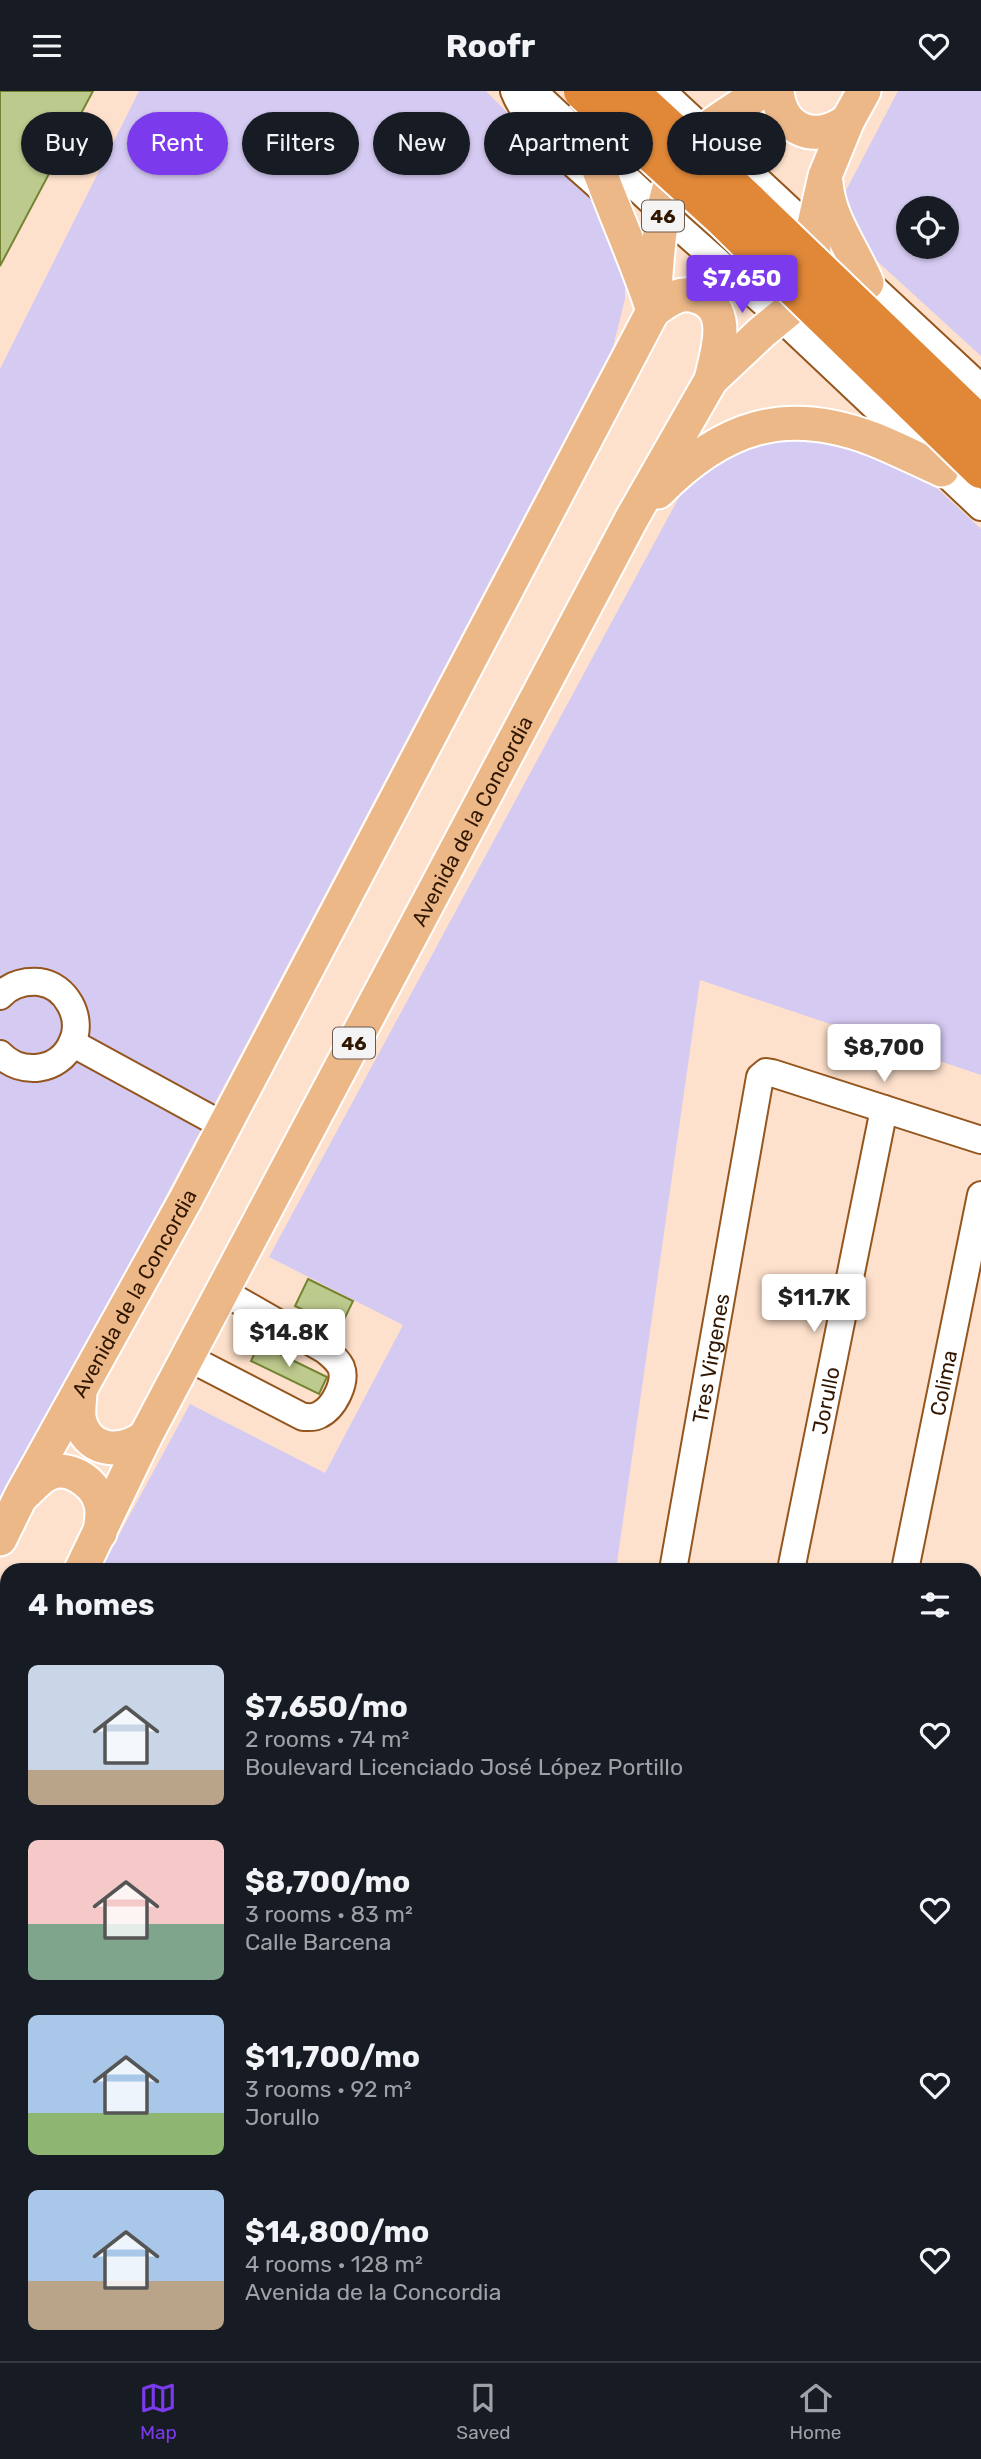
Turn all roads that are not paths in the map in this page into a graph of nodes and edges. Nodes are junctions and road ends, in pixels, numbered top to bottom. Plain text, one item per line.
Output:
1 (514, 91) edge
2 (533, 91) edge
3 (583, 91) edge
4 (628, 91) edge
5 (653, 91) edge
6 (662, 91) edge
7 (762, 91) edge
8 (777, 91) edge
9 (864, 91) edge
10 (556, 112) edge
11 (652, 112) edge
12 (684, 112) edge
13 (732, 112) edge
14 (848, 120) junction
15 (600, 175) edge
16 (624, 175) edge
17 (674, 175) edge
18 (751, 175) edge
19 (825, 176) junction
20 (606, 194) junction
21 (664, 212) junction
22 (812, 233) junction
23 (866, 283) junction
24 (653, 311) junction
25 (902, 316) junction
26 (780, 317) junction
27 (711, 380) junction
28 (846, 380) junction
29 (981, 388) edge
30 (981, 426) edge
31 (981, 469) edge
32 (942, 470) junction
33 (981, 507) edge
34 (632, 519) junction
35 (0, 996) edge
36 (72, 1043) junction
37 (0, 1054) edge
38 (884, 1108) junction
39 (224, 1126) junction
40 (981, 1140) edge
41 (981, 1195) edge
42 (222, 1291) junction
43 (187, 1357) junction
44 (80, 1390) junction
45 (145, 1437) junction
46 (21, 1496) junction
47 (99, 1536) junction
48 (0, 1539) edge
49 (85, 1563) edge
50 (674, 1563) edge
51 (792, 1563) edge
52 (906, 1563) edge

1 - 20 street
2 - 10 street
3 - 31 highway, bridge
4 - 30 highway, bridge
5 - 11 street
6 - 12 street
7 - 13 main road, Avenida de la Concordia / 46
8 - 14 main road
9 - 14 main road, Avenida de la Concordia / 46
14 - 19 main road, Avenida de la Concordia / 46
15 - 20 main road
16 - 21 street
17 - 21 main road, Avenida de la Concordia / 46
18 - 22 street
19 - 22 main road, Avenida de la Concordia / 46
19 - 23 main road
20 - 24 main road
21 - 24 main road, Avenida de la Concordia / 46
21 - 26 street
22 - 23 street
22 - 26 main road, Avenida de la Concordia / 46
23 - 25 street
24 - 27 main road
24 - 39 main road, Avenida de la Concordia / 46
25 - 28 street
25 - 29 street
26 - 27 main road, Avenida de la Concordia / 46
26 - 28 street
27 - 34 main road, Avenida de la Concordia / 46
28 - 32 street
32 - 33 street
32 - 34 main road
34 - 42 main road, Avenida de la Concordia / 46
35 - 36 street
36 - 37 street
36 - 39 street
38 - 40 street
38 - 50 street, Tres Virgenes
38 - 51 street, Jorullo
39 - 44 main road, Avenida de la Concordia / 46
41 - 52 street, Colima
42 - 43 main road, Avenida de la Concordia / 46
42 - 43 street
43 - 45 main road, Avenida de la Concordia / 46
44 - 45 main road
44 - 46 main road, Avenida de la Concordia / 46
45 - 47 main road, Avenida de la Concordia / 46
46 - 47 main road
46 - 48 main road, Avenida de la Concordia / 46
47 - 49 main road, Avenida de la Concordia / 46

